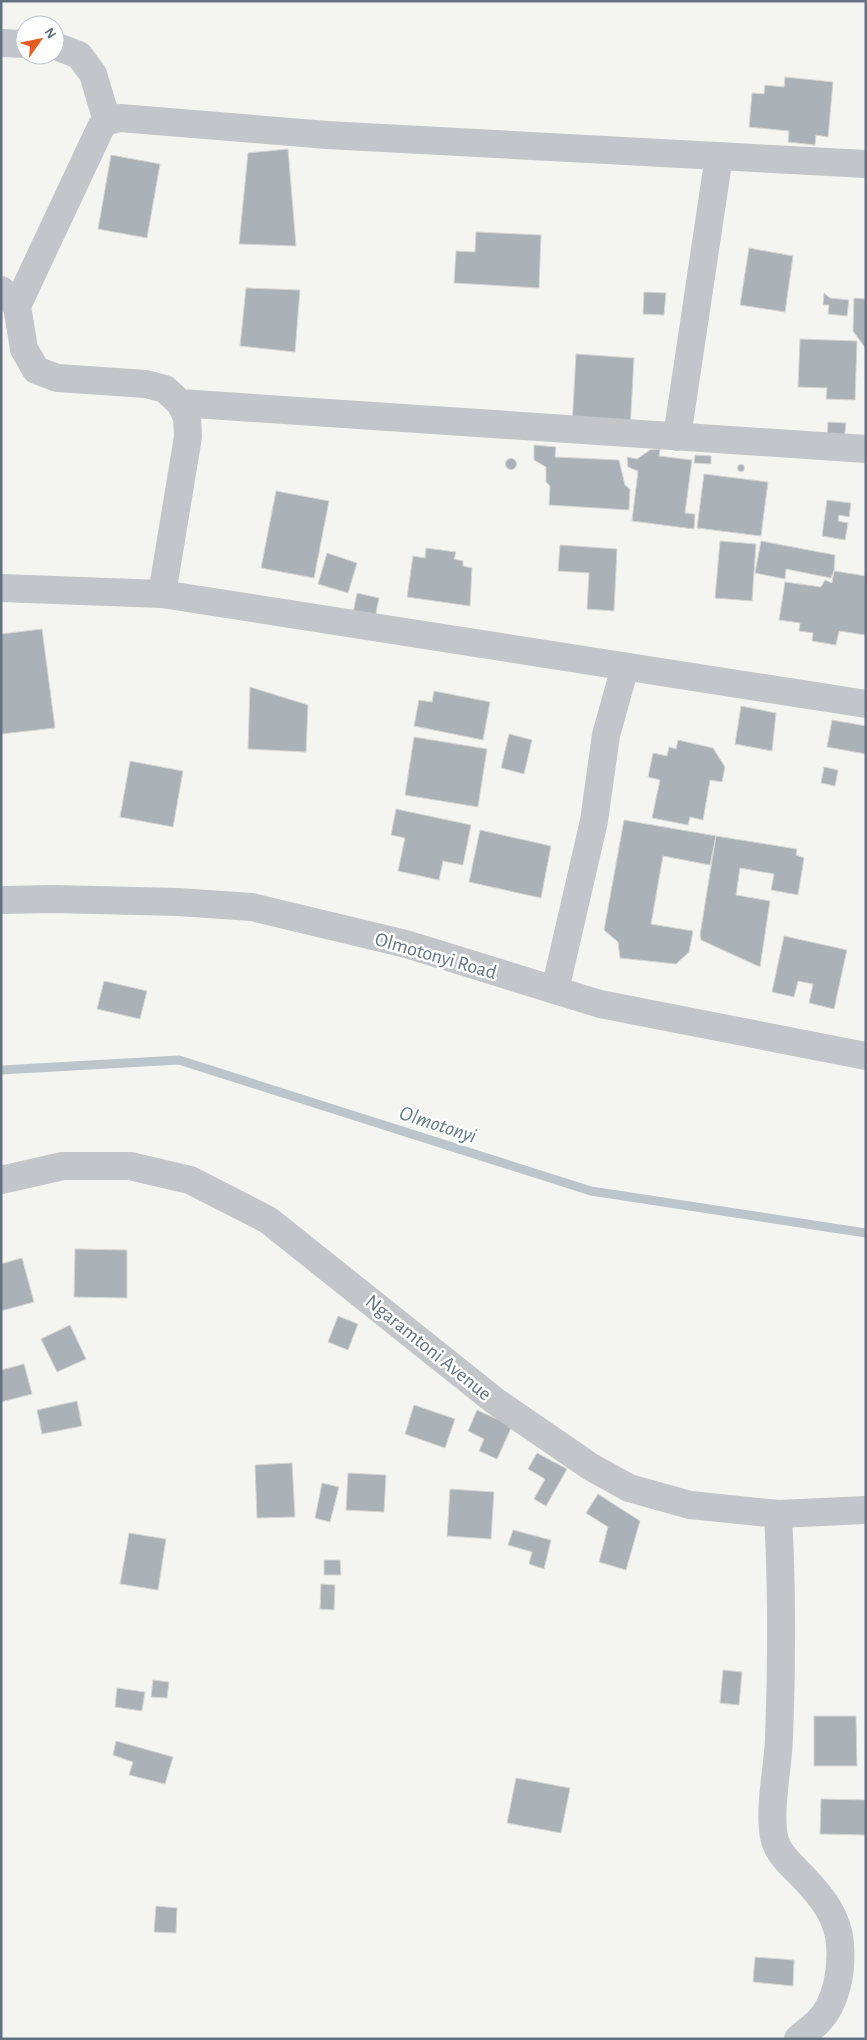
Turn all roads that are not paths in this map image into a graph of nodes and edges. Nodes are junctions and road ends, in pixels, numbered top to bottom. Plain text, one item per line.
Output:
1 (1, 43) edge
2 (15, 44) edge
3 (65, 50) edge
4 (107, 121) junction
5 (719, 156) junction
6 (866, 164) edge
7 (9, 298) edge
8 (180, 403) junction
9 (677, 437) junction
10 (866, 449) edge
11 (1, 588) edge
12 (162, 594) junction
13 (625, 667) junction
14 (866, 704) edge
15 (1, 900) edge
16 (555, 990) junction
17 (866, 1056) edge
18 (1, 1180) edge
19 (866, 1510) edge
20 (778, 1514) junction
21 (798, 2039) edge

1 - 2 street
3 - 4 street
4 - 5 street
4 - 7 street
5 - 6 street
5 - 9 street
7 - 8 street
8 - 9 street
8 - 12 street
9 - 10 street
11 - 12 street
12 - 13 street
13 - 14 street
13 - 16 street
15 - 16 street, Olmotonyi Road
16 - 17 street, Olmotonyi Road
18 - 20 street, Ngaramtoni Avenue
19 - 20 street, Ngaramtoni Avenue
20 - 21 street

